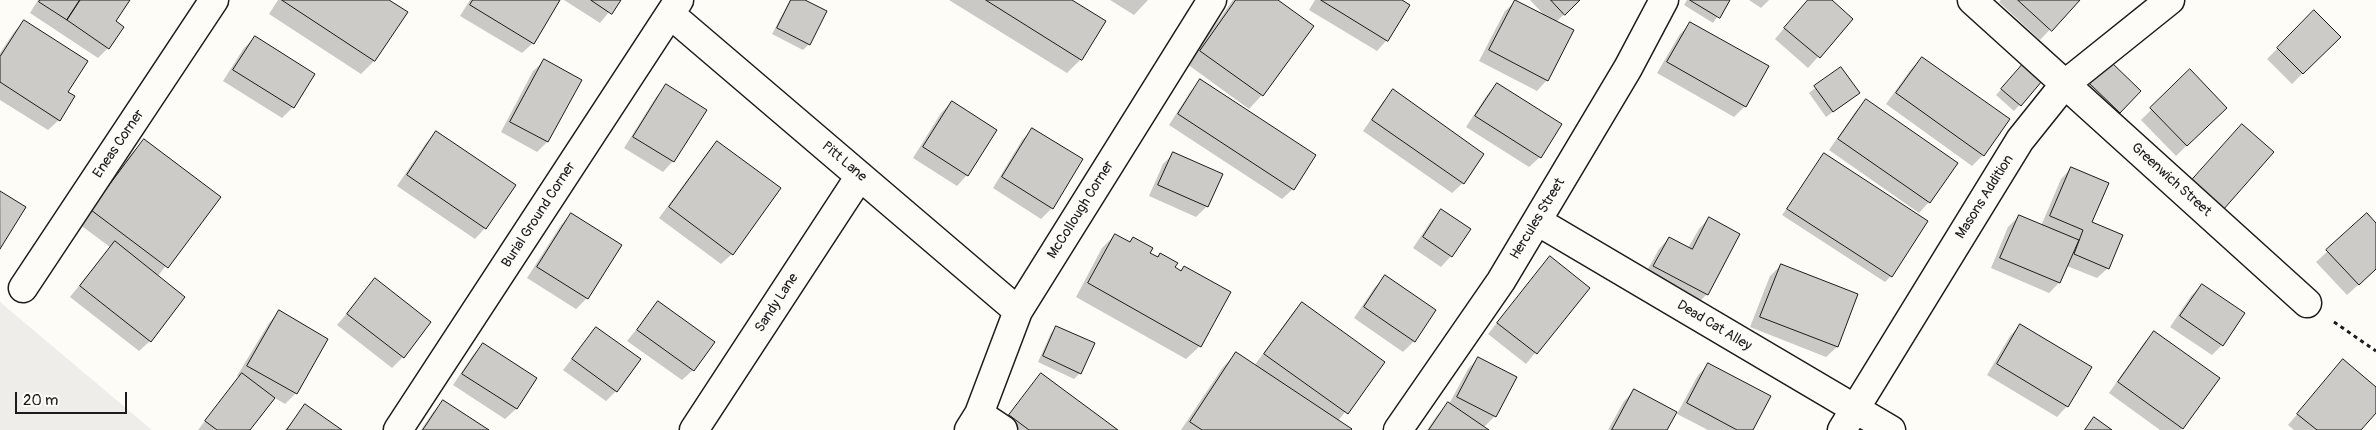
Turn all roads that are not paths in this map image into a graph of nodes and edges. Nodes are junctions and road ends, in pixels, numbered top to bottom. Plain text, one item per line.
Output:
1 (214, 0) edge
2 (1212, 0) edge
3 (1664, 0) edge
4 (1972, 0) edge
5 (2170, 0) edge
6 (674, 7) edge
7 (2064, 85) junction
8 (860, 176) junction
9 (1537, 221) junction
10 (23, 288) dead end
11 (2307, 303) road end
12 (1018, 311) junction
13 (1848, 419) edge
14 (974, 422) edge
15 (398, 430) edge
16 (694, 430) edge
17 (1003, 430) edge
18 (1398, 430) edge
19 (1892, 430) edge

1 - 10 street, Eneas Corner
2 - 12 street, McCollough Corner
3 - 9 street, Hercules Street
4 - 7 street, Greenwich Street
5 - 7 street, Masons Addition
6 - 8 street, Pitt Lane
6 - 15 street, Burial Ground Corner
7 - 11 street, Greenwich Street
7 - 13 street, Masons Addition
8 - 12 street, Pitt Lane
8 - 16 street, Sandy Lane
9 - 13 street, Dead Cat Alley
9 - 18 street, Hercules Street
12 - 14 street, McCollough Corner
13 - 19 street, Dead Cat Alley
14 - 17 street

